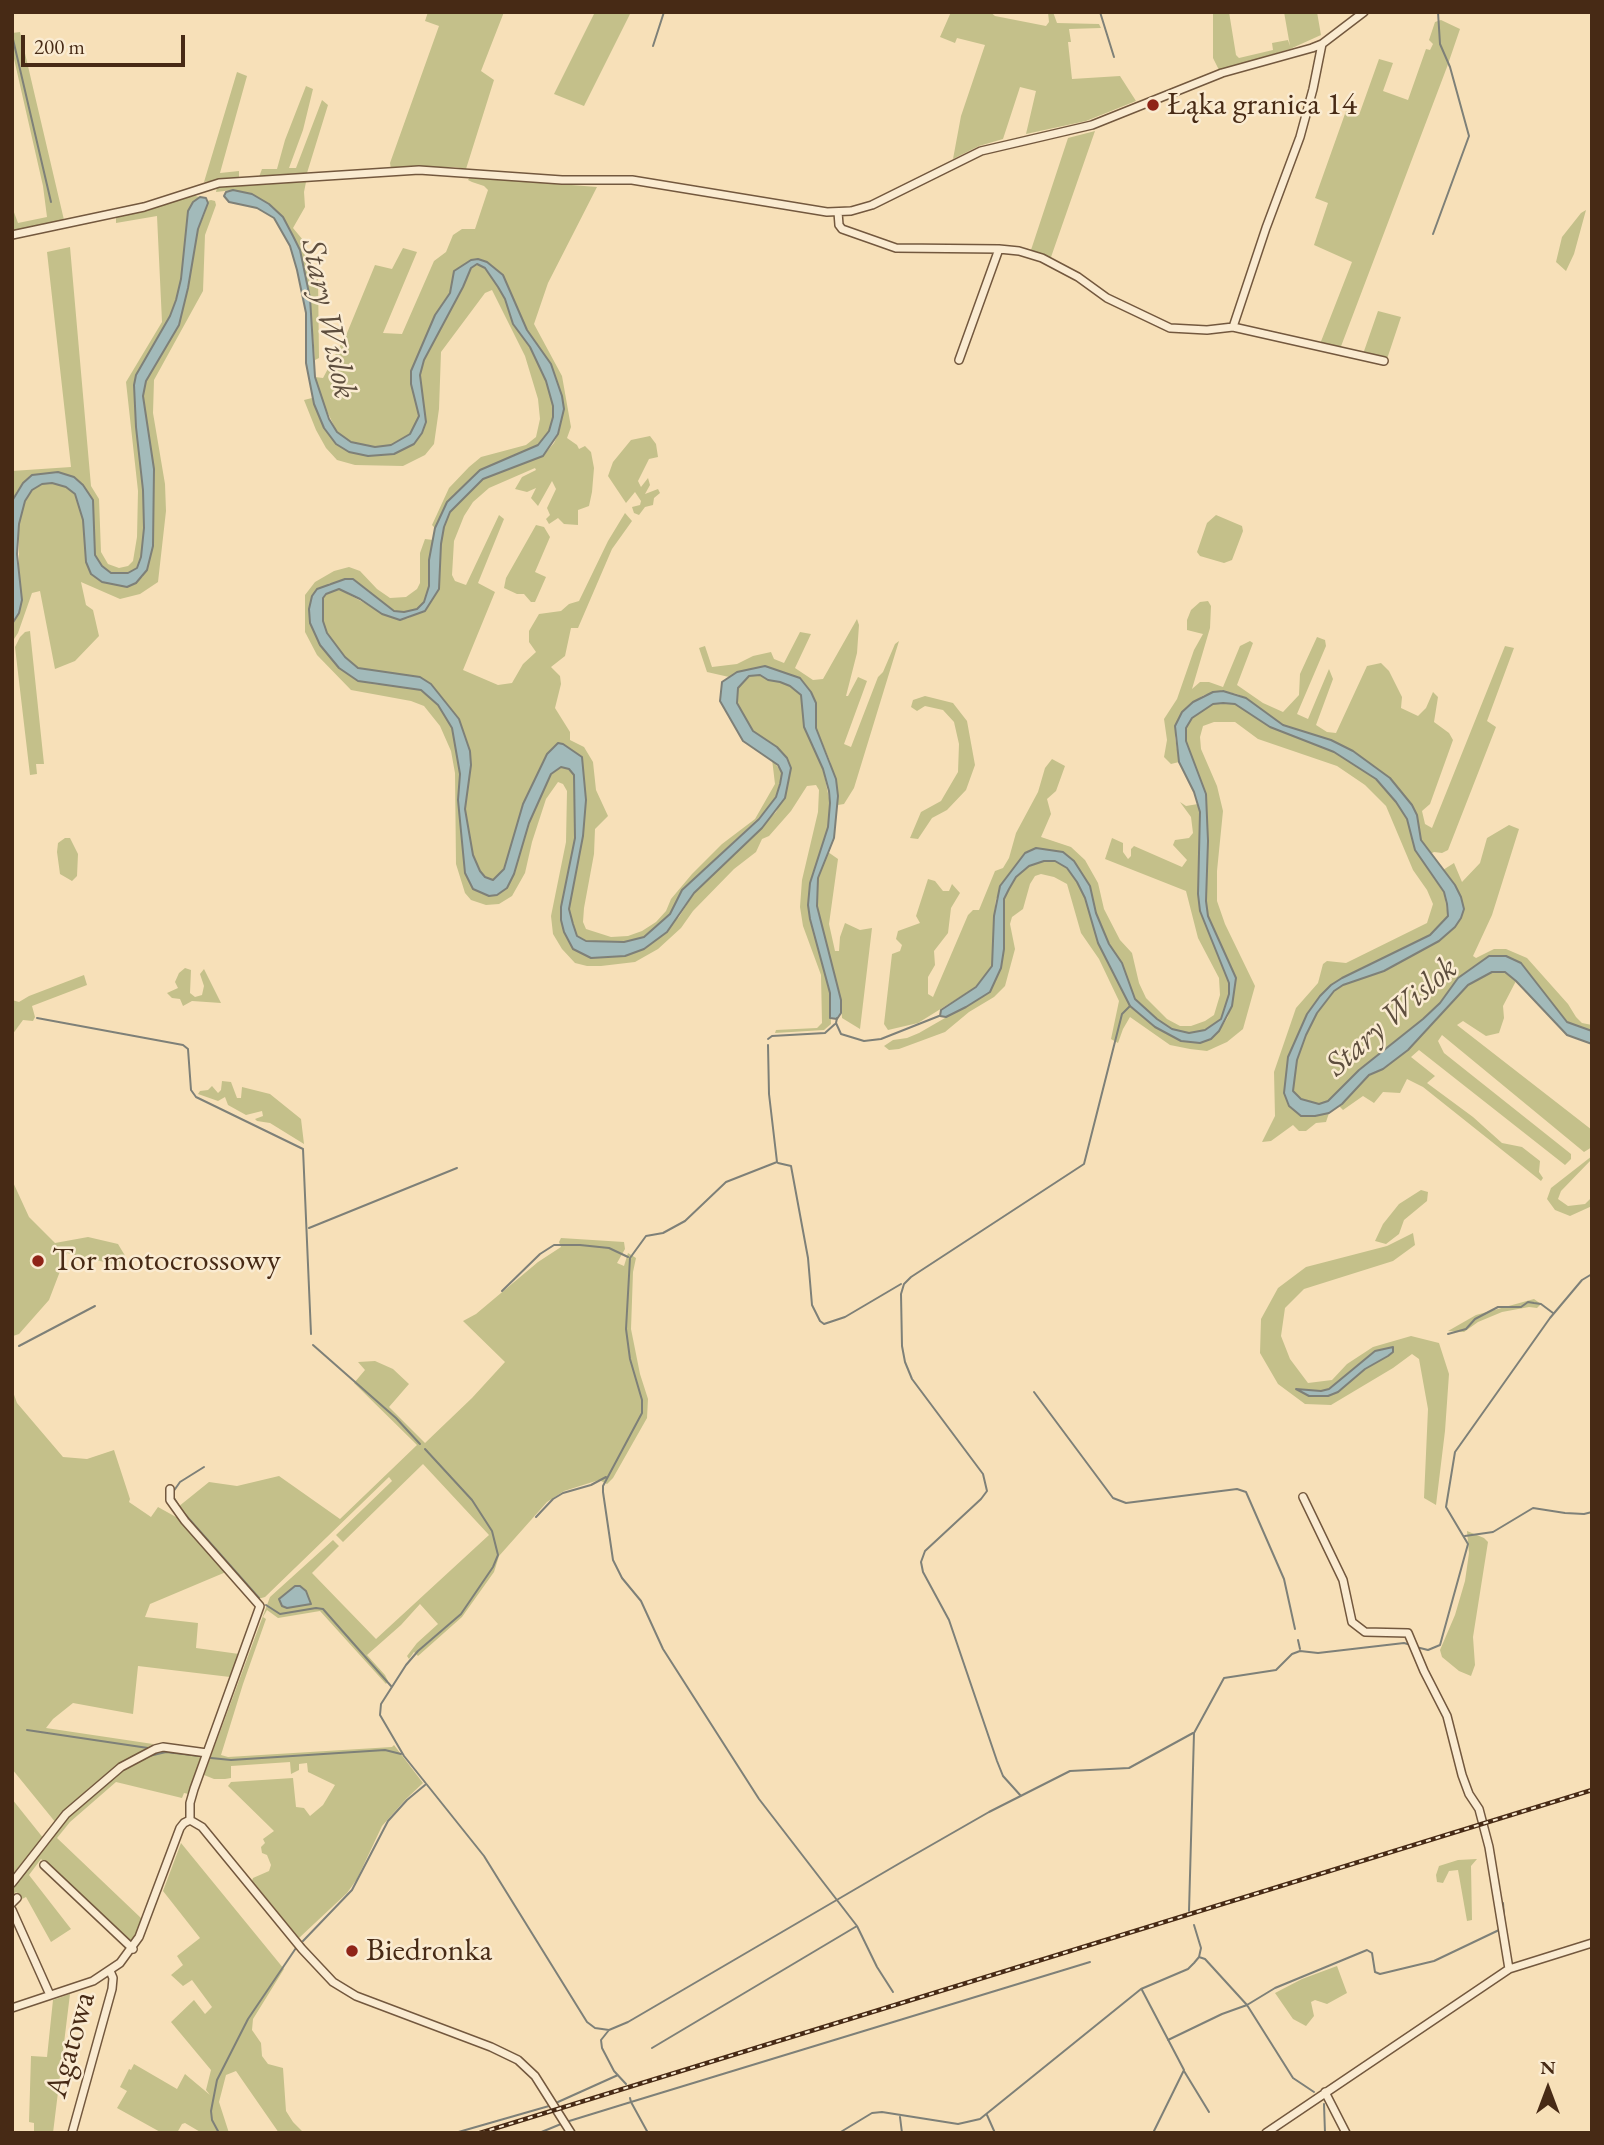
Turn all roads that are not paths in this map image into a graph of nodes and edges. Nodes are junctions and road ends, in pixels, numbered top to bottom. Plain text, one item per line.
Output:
1 (1364, 12) edge
2 (1322, 44) junction
3 (838, 212) junction
4 (12, 235) edge
5 (999, 249) junction
6 (1234, 327) junction
7 (959, 360) dead end
8 (1384, 361) dead end
9 (170, 1489) dead end
10 (1303, 1497) dead end
11 (207, 1753) junction
12 (190, 1820) junction
13 (44, 1865) dead end
14 (12, 1883) edge
15 (12, 1910) edge
16 (1592, 1943) edge
17 (132, 1949) junction
18 (1509, 1969) junction
19 (110, 1971) junction
20 (50, 1995) junction
21 (12, 2008) edge
22 (1325, 2092) junction
23 (72, 2133) edge
24 (571, 2133) edge
25 (1266, 2133) edge
26 (1346, 2133) edge

1 - 2 street
2 - 3 street
2 - 6 street
3 - 4 street
3 - 5 street
5 - 6 street
5 - 7 street
6 - 8 street
9 - 11 street
10 - 18 street
11 - 12 street
11 - 14 street
12 - 17 street
12 - 24 street
13 - 17 street
15 - 20 street
16 - 18 street
17 - 19 street
18 - 22 street
19 - 20 street
19 - 23 street, Agatowa
20 - 21 street
22 - 25 street
22 - 26 street

